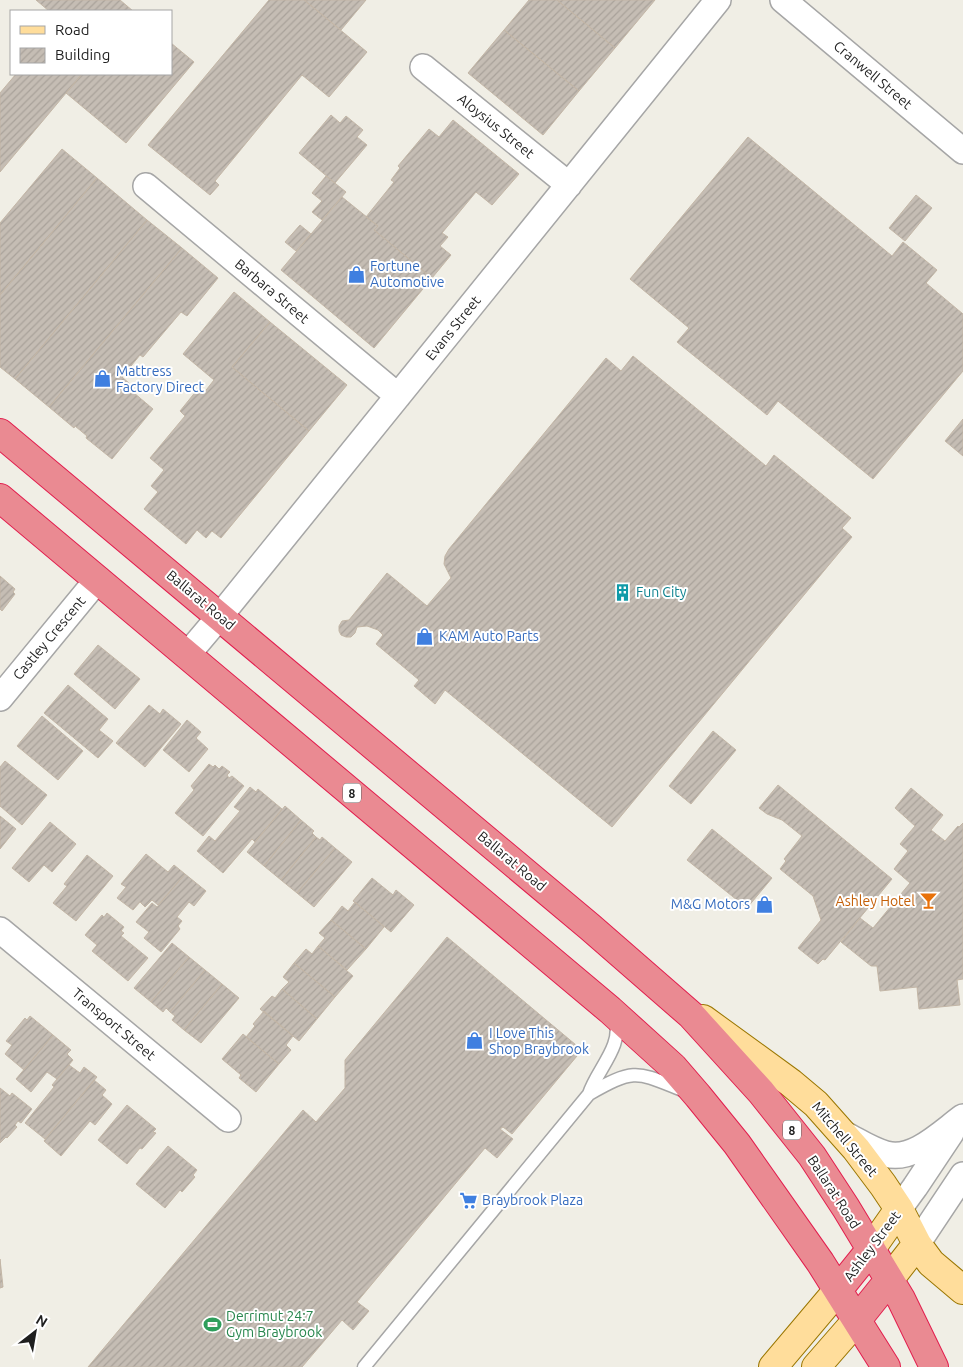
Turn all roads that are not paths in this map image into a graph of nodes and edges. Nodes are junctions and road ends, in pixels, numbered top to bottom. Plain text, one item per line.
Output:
1 (718, 0) edge
2 (783, 0) edge
3 (423, 67) dead end
4 (963, 151) edge
5 (569, 185) junction
6 (146, 186) dead end
7 (398, 396) junction
8 (0, 433) edge
9 (0, 498) edge
10 (98, 579) junction
11 (220, 616) junction
12 (187, 655) junction
13 (0, 698) edge
14 (0, 930) edge
15 (673, 997) junction
16 (610, 1010) junction
17 (589, 1094) junction
18 (698, 1096) junction
19 (963, 1118) edge
20 (228, 1119) dead end
21 (842, 1132) junction
22 (963, 1175) edge
23 (899, 1209) junction
24 (917, 1244) junction
25 (871, 1249) junction
26 (889, 1280) junction
27 (838, 1290) junction
28 (963, 1290) edge
29 (857, 1320) junction
30 (364, 1367) edge
31 (773, 1367) edge
32 (816, 1367) edge
33 (886, 1367) edge
34 (934, 1367) edge

1 - 5 street, Evans Street
2 - 4 street, Cranwell Street
3 - 5 street, Aloysius Street
5 - 7 street, Evans Street
6 - 7 street, Barbara Street
7 - 11 street, Evans Street
8 - 11 highway, Ballarat Road / 8
9 - 10 highway, 8
10 - 12 highway, 8
10 - 13 street, Castley Crescent
11 - 12 street, Evans Street
11 - 15 highway, Ballarat Road / 8
12 - 16 highway, 8
14 - 20 street, Transport Street
15 - 21 main road, Mitchell Street
15 - 25 highway, Ballarat Road / 8
16 - 17 lane
16 - 18 highway, 8
17 - 18 lane
17 - 30 lane
18 - 27 highway, 8
19 - 21 street
19 - 23 street, Ashley Street
21 - 23 main road, Mitchell Street
22 - 24 street
23 - 24 main road, Mitchell Street
23 - 25 main road, Ashley Street
24 - 26 main road
24 - 28 main road, Mitchell Street
25 - 26 highway, Ballarat Road / 8
25 - 27 highway, Ashley Street
26 - 29 highway
26 - 34 highway, Ballarat Road / 8
27 - 29 highway, 8
27 - 31 main road, Ashley Street
29 - 32 main road
29 - 33 highway, 8

